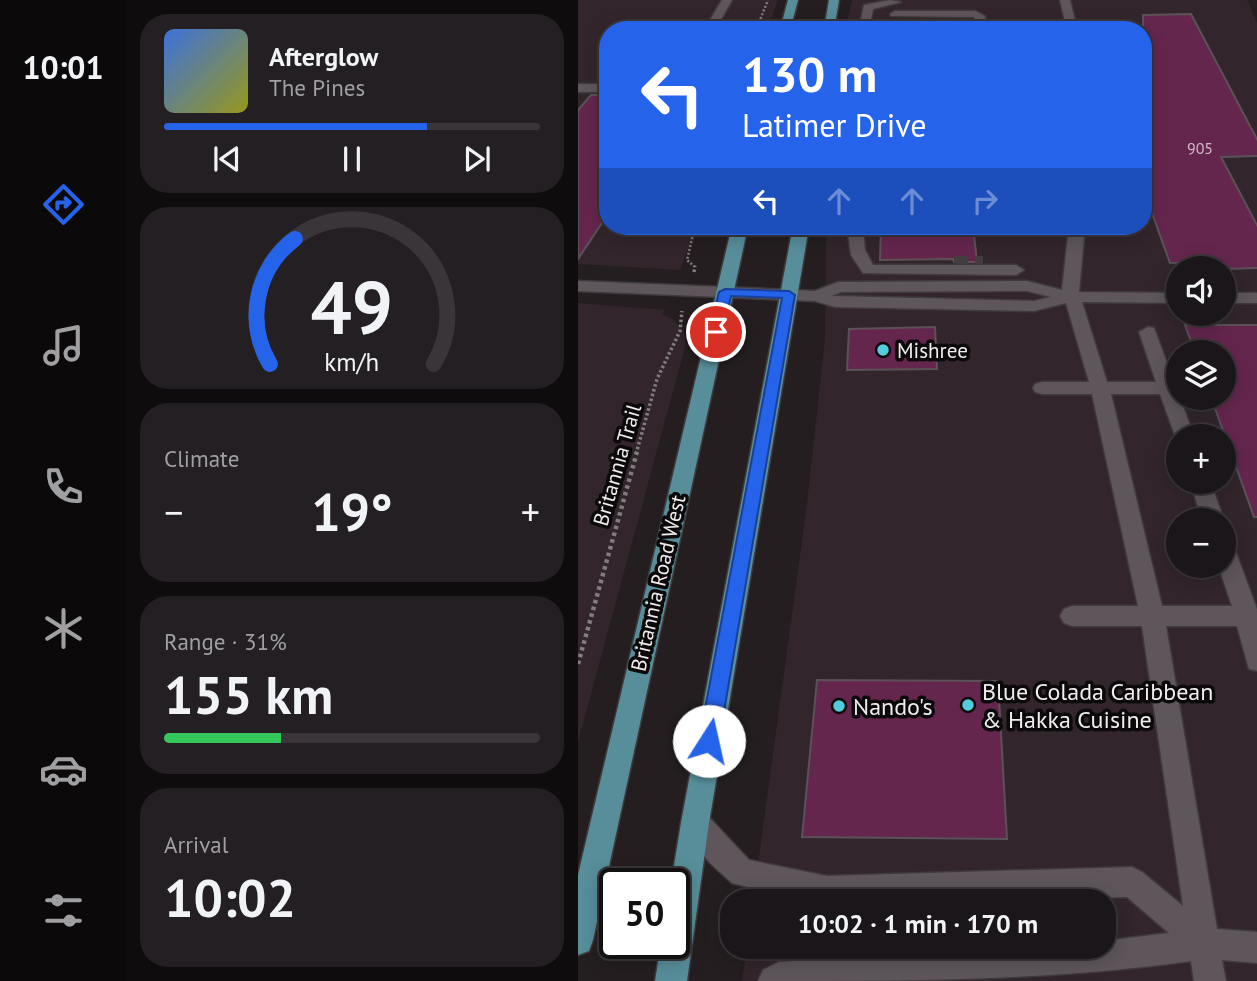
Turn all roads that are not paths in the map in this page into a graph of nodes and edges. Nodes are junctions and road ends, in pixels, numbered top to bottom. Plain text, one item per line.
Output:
1 (727, 0) edge
2 (793, 0) edge
3 (834, 0) edge
4 (1065, 0) edge
5 (714, 21) edge
6 (787, 21) edge
7 (830, 21) edge
8 (866, 21) edge
9 (980, 21) edge
10 (1070, 21) edge
11 (578, 88) edge
12 (599, 88) edge
13 (738, 235) edge
14 (799, 235) edge
15 (855, 235) edge
16 (1076, 235) edge
17 (954, 263) tunnel mouth
18 (983, 263) tunnel mouth
19 (922, 271) junction
20 (578, 286) edge
21 (725, 292) junction
22 (789, 295) junction
23 (1072, 297) junction
24 (1166, 298) edge
25 (1236, 298) edge
26 (1258, 298) edge
27 (1148, 332) dead end
28 (1166, 382) edge
29 (1042, 388) dead end
30 (1166, 388) edge
31 (1100, 389) junction
32 (1234, 578) edge
33 (1072, 616) dead end
34 (1153, 616) junction
35 (1247, 616) junction
36 (1258, 661) edge
37 (695, 823) junction
38 (580, 923) edge
39 (1203, 943) junction
40 (1258, 948) edge
41 (671, 981) edge
42 (774, 981) edge
43 (1210, 981) edge

1 - 5 street
2 - 6 main road
3 - 7 main road
4 - 10 street
8 - 9 street
11 - 12 street
13 - 21 main road, Britannia Road West
14 - 22 main road
15 - 19 street
16 - 23 street
17 - 19 street
18 - 19 street
20 - 21 street
21 - 22 street
21 - 38 main road, Britannia Road West
22 - 23 street
22 - 37 main road
23 - 24 street
23 - 31 street
25 - 26 street
27 - 28 street
29 - 31 street
30 - 31 street
31 - 34 street
32 - 35 street
33 - 34 street
34 - 35 street
34 - 39 street
35 - 36 street
37 - 39 street
37 - 41 main road
39 - 40 street
39 - 42 street
39 - 43 street

